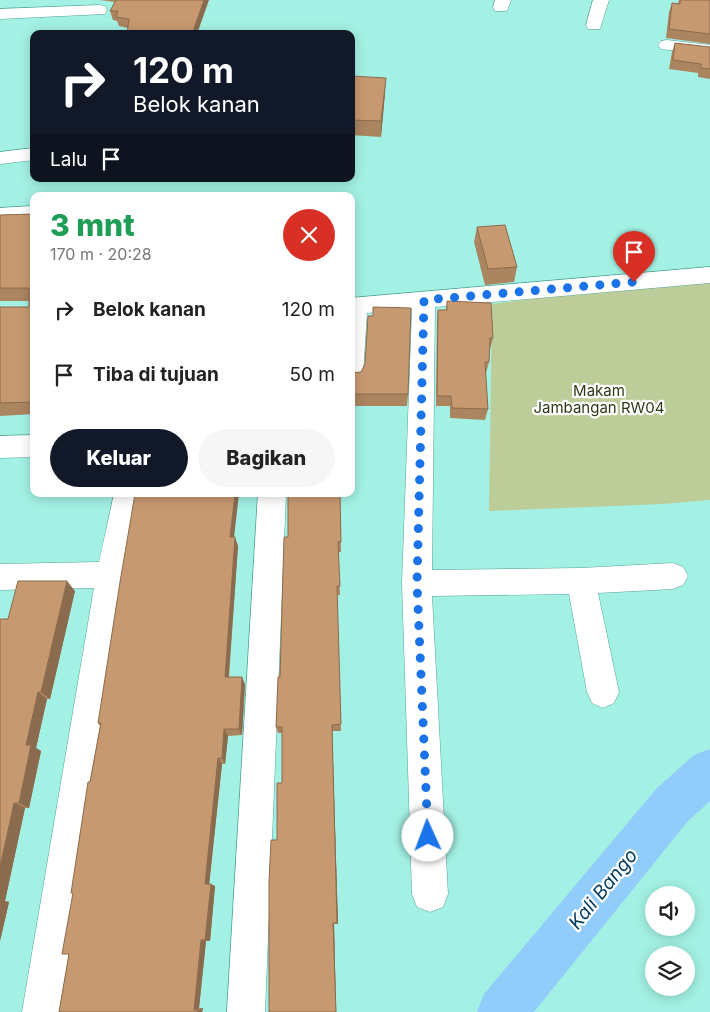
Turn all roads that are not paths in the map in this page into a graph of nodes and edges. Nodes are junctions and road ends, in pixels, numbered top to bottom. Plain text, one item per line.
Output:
1 (601, 0) edge
2 (99, 12) edge
3 (0, 14) edge
4 (594, 25) dead end
5 (667, 45) dead end
6 (710, 50) edge
7 (30, 154) edge
8 (0, 158) edge
9 (30, 213) edge
10 (0, 214) edge
11 (710, 275) edge
12 (424, 300) junction
13 (355, 306) edge
14 (30, 446) edge
15 (0, 447) edge
16 (126, 497) edge
17 (272, 497) edge
18 (111, 575) junction
19 (673, 576) dead end
20 (0, 577) edge
21 (582, 581) junction
22 (417, 583) junction
23 (603, 692) dead end
24 (430, 894) dead end
25 (41, 1012) edge
26 (246, 1012) edge

1 - 4 street
2 - 3 street
5 - 6 street
7 - 8 street
9 - 10 street
11 - 12 street
12 - 13 street
12 - 22 street
14 - 15 street
16 - 18 street
17 - 26 street
18 - 20 street
18 - 25 street
19 - 21 street
21 - 22 street
21 - 23 street
22 - 24 street

